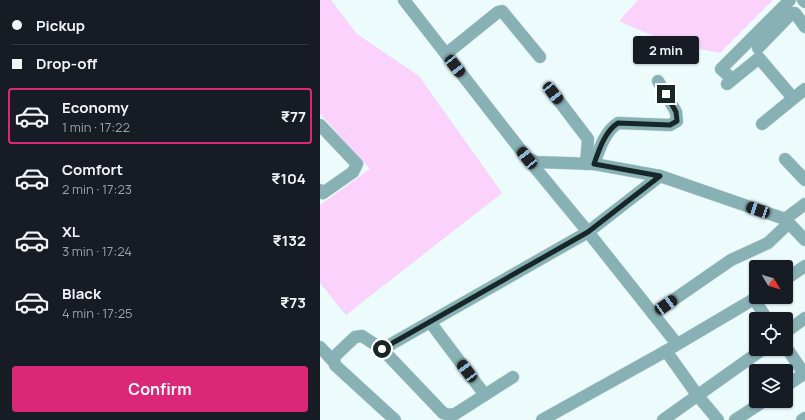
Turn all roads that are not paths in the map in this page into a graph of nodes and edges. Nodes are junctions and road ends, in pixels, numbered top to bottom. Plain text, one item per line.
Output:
1 (404, 0) edge
2 (803, 0) edge
3 (805, 2) edge
4 (788, 7) edge
5 (805, 26) edge
6 (766, 32) junction
7 (758, 48) dead end
8 (446, 54) junction
9 (540, 58) dead end
10 (658, 81) dead end
11 (805, 89) edge
12 (553, 93) dead end
13 (793, 98) junction
14 (762, 124) dead end
15 (320, 125) edge
16 (527, 158) junction
17 (785, 159) dead end
18 (590, 164) junction
19 (660, 176) junction
20 (805, 180) edge
21 (321, 193) edge
22 (805, 204) edge
23 (787, 221) junction
24 (588, 232) junction
25 (805, 240) edge
26 (805, 266) edge
27 (793, 274) edge
28 (749, 302) edge
29 (653, 314) junction
30 (805, 318) edge
31 (430, 322) junction
32 (793, 327) edge
33 (677, 344) junction
34 (320, 347) edge
35 (382, 349) junction
36 (666, 351) junction
37 (753, 356) edge
38 (792, 356) edge
39 (333, 361) junction
40 (805, 374) edge
41 (513, 377) dead end
42 (793, 382) edge
43 (485, 395) junction
44 (698, 396) junction
45 (753, 408) edge
46 (805, 418) edge
47 (395, 420) edge
48 (542, 420) edge
49 (663, 420) edge
50 (718, 420) edge
51 (735, 420) edge
52 (802, 420) edge

1 - 8 street
2 - 3 street
4 - 5 street
4 - 6 street
6 - 7 street
6 - 13 street
8 - 9 street
8 - 16 street
10 - 18 street
11 - 13 street
12 - 18 street
13 - 14 street
15 - 21 street
16 - 18 street
16 - 24 street
17 - 20 street
18 - 19 street
19 - 23 street
19 - 24 street
22 - 23 street
23 - 25 street
23 - 29 street
24 - 29 street
24 - 31 street
26 - 27 street
28 - 33 street
29 - 33 street
30 - 32 street
31 - 35 street
31 - 43 street
33 - 36 street
34 - 39 street
35 - 39 street
35 - 43 street
36 - 44 street
36 - 48 street
37 - 44 street
38 - 40 street
39 - 47 street
40 - 42 street
41 - 43 street
44 - 49 street
44 - 50 street
45 - 51 street
46 - 52 street

